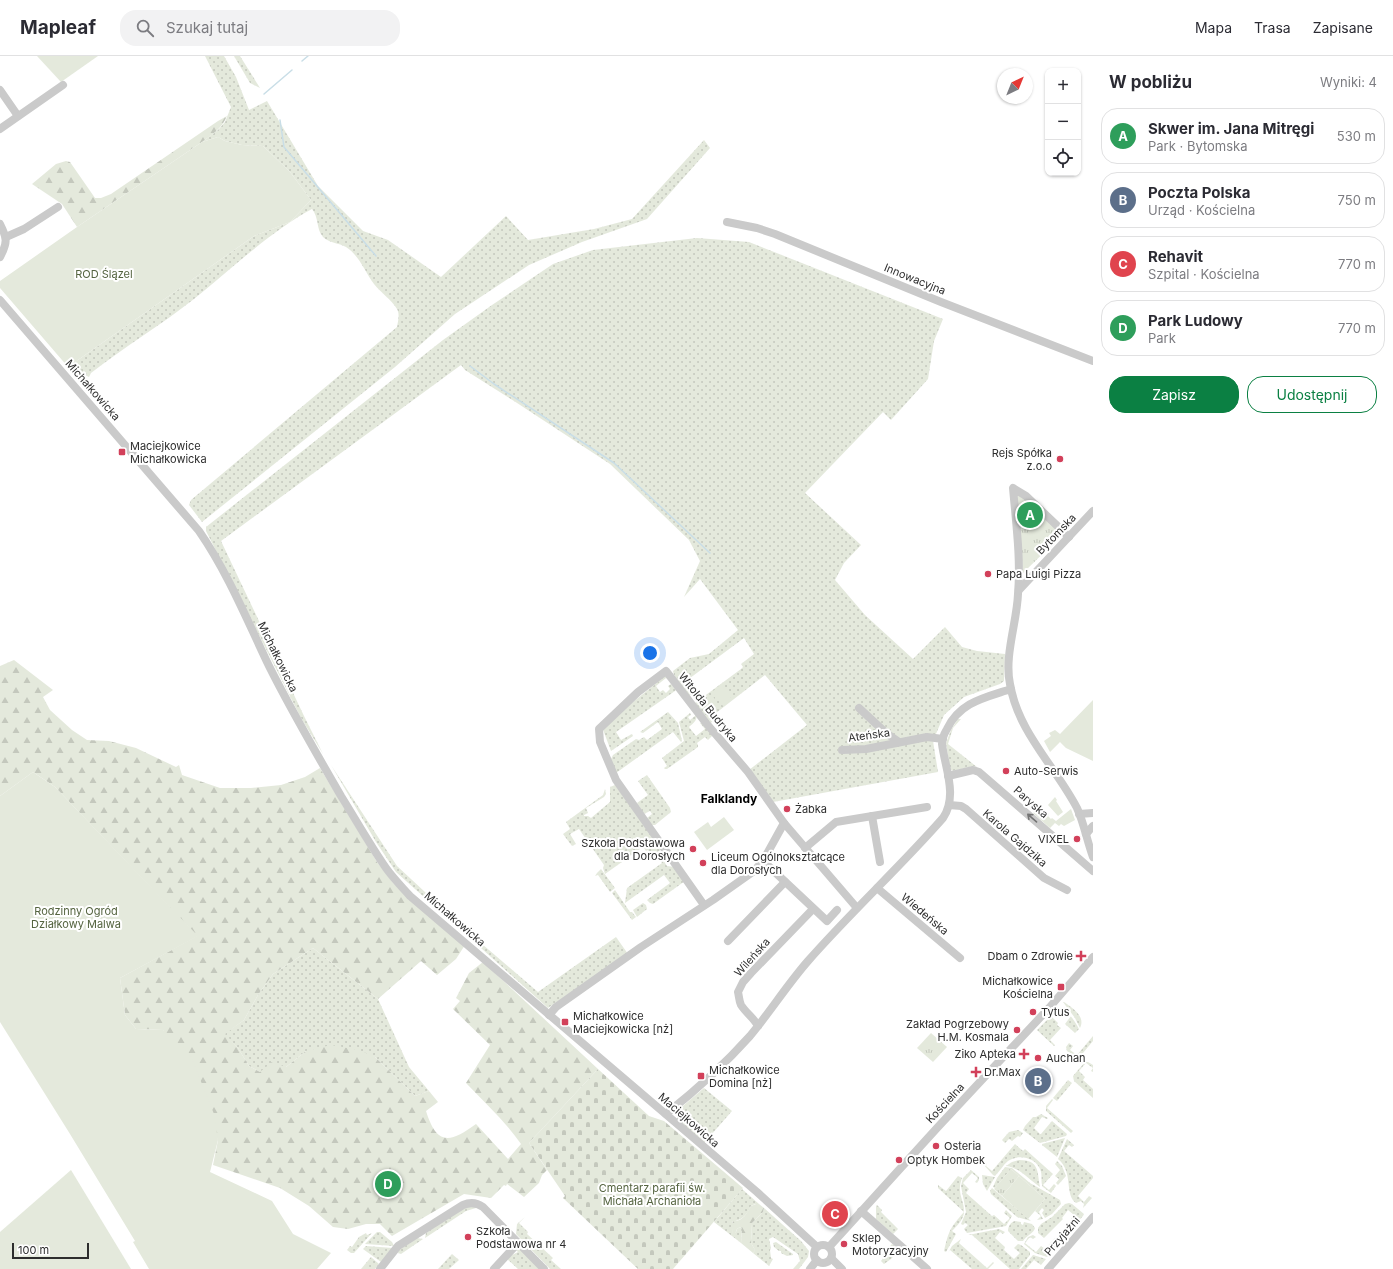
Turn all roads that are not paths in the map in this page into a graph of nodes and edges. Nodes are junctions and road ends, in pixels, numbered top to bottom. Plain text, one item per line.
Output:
1 (63, 85) dead end
2 (0, 90) edge
3 (18, 116) junction
4 (0, 129) edge
5 (58, 207) dead end
6 (727, 222) dead end
7 (0, 224) edge
8 (6, 236) junction
9 (0, 257) edge
10 (0, 300) edge
11 (1093, 361) edge
12 (1093, 511) edge
13 (1069, 537) junction
14 (1019, 590) junction
15 (1011, 689) junction
16 (859, 708) dead end
17 (943, 739) junction
18 (899, 742) junction
19 (842, 750) dead end
20 (948, 776) junction
21 (949, 805) junction
22 (927, 807) dead end
23 (1093, 813) edge
24 (1079, 814) junction
25 (872, 816) junction
26 (784, 823) junction
27 (1093, 826) edge
28 (1086, 834) junction
29 (805, 848) junction
30 (1093, 857) edge
31 (763, 861) junction
32 (880, 862) dead end
33 (1093, 871) edge
34 (784, 882) junction
35 (877, 888) junction
36 (1067, 890) dead end
37 (704, 905) junction
38 (857, 908) junction
39 (813, 909) junction
40 (837, 910) dead end
41 (728, 941) dead end
42 (1093, 957) edge
43 (960, 958) dead end
44 (547, 1013) junction
45 (758, 1026) junction
46 (666, 1114) junction
47 (861, 1211) junction
48 (1093, 1217) edge
49 (518, 1243) junction
50 (829, 1246) junction
51 (817, 1247) junction
52 (831, 1258) junction
53 (817, 1260) junction
54 (380, 1269) edge
55 (494, 1269) edge
56 (544, 1269) edge
57 (810, 1269) edge
58 (842, 1269) edge
59 (927, 1269) edge
60 (1048, 1269) edge

1 - 3 street
2 - 3 street
3 - 4 street
5 - 8 street
6 - 11 street, Innowacyjna
7 - 8 street
8 - 9 street
10 - 44 street, Michałkowicka
12 - 13 street, Bytomska
13 - 14 street, Bytomska
13 - 14 street
14 - 15 street
15 - 17 street
15 - 24 street
16 - 18 street, Ateńska
17 - 18 street, Ateńska
17 - 20 street
18 - 19 street, Ateńska
20 - 21 street
33 -> 20 street, Paryska
21 - 35 street
21 - 36 street, Karola Gajdzika
22 - 25 street
23 - 24 street
24 - 28 street
25 - 29 street
25 - 32 street
26 - 29 street
26 - 31 street
26 - 37 street, Witolda Budryka
27 - 28 street
28 - 30 street
29 - 38 street
31 - 34 street
31 - 37 street
34 - 39 street
34 - 41 street
35 - 38 street
35 - 43 street, Wiedeńska
37 - 44 street
38 - 45 street
39 - 40 street
39 - 45 street, Wileńska
42 - 47 street, Kościelna
44 - 46 street, Maciejkowicka
45 - 46 street
46 - 51 street, Maciejkowicka
47 - 50 street, Kościelna
47 - 59 street
48 - 60 street, Przyjaźni
49 - 54 street
49 - 55 street
49 - 56 street
50 - 51 street
50 - 52 street
51 - 53 street
52 - 53 street
52 - 58 street
53 - 57 street

